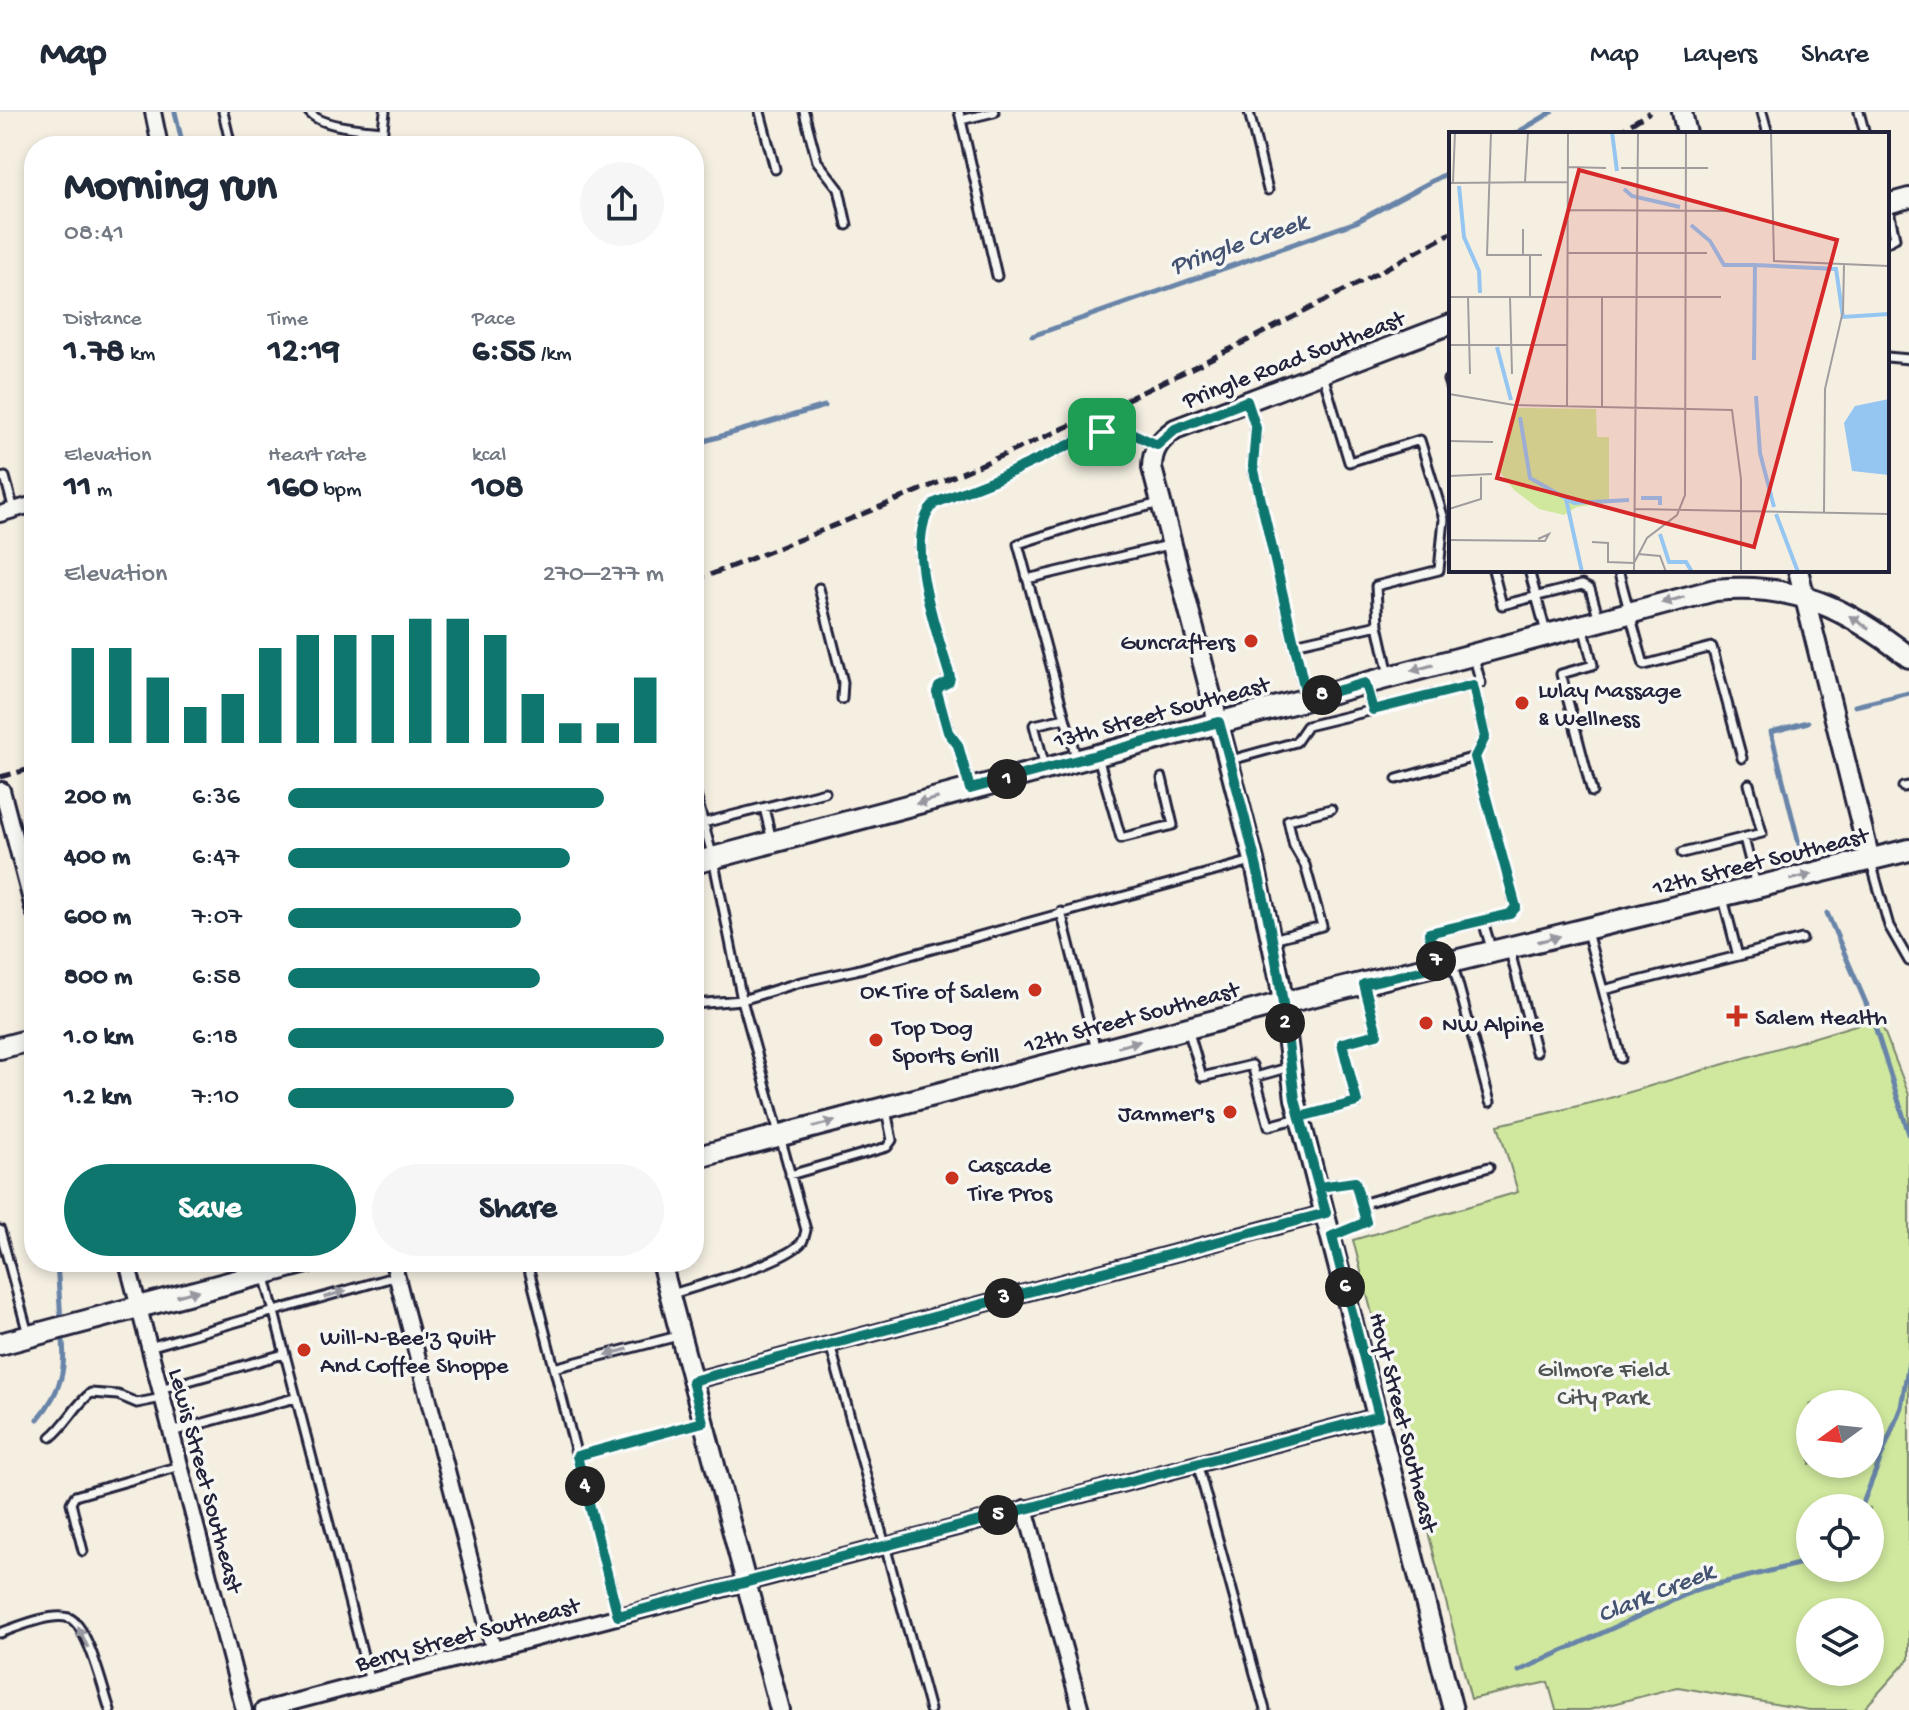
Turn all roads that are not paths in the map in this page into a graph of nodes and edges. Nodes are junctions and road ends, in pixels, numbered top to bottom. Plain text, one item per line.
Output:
1 (153, 112) edge
2 (223, 112) edge
3 (309, 112) edge
4 (385, 112) edge
5 (760, 112) edge
6 (804, 112) edge
7 (994, 112) edge
8 (1249, 112) edge
9 (1682, 112) edge
10 (1762, 112) edge
11 (1859, 112) edge
12 (960, 116) edge
13 (383, 131) junction
14 (1687, 132) edge
15 (1767, 132) edge
16 (1864, 132) edge
17 (158, 136) edge
18 (229, 136) edge
19 (382, 136) edge
20 (775, 169) dead end
21 (1268, 190) dead end
22 (1909, 198) edge
23 (1889, 203) edge
24 (1889, 212) edge
25 (847, 225) dead end
26 (1889, 241) edge
27 (997, 276) dead end
28 (1449, 325) edge
29 (1889, 357) edge
30 (1909, 359) edge
31 (1322, 373) junction
32 (1247, 401) junction
33 (1157, 445) junction
34 (0, 478) edge
35 (1160, 503) junction
36 (7, 512) edge
37 (1171, 545) junction
38 (1494, 572) edge
39 (1530, 572) edge
40 (1619, 572) edge
41 (1799, 572) edge
42 (1027, 579) junction
43 (819, 588) dead end
44 (1805, 595) junction
45 (1536, 597) junction
46 (1630, 612) junction
47 (1591, 622) junction
48 (1378, 625) junction
49 (1546, 634) junction
50 (1294, 644) junction
51 (1473, 654) junction
52 (1909, 657) edge
53 (1390, 677) junction
54 (1365, 683) junction
55 (1473, 685) junction
56 (842, 699) dead end
57 (1307, 699) junction
58 (1373, 710) junction
59 (1065, 718) junction
60 (1219, 722) junction
61 (1475, 757) junction
62 (1087, 758) junction
63 (1742, 758) dead end
64 (1229, 760) junction
65 (1046, 769) junction
66 (1162, 778) dead end
67 (1397, 779) dead end
68 (1749, 784) dead end
69 (970, 789) junction
70 (2, 790) edge
71 (825, 792) dead end
72 (1592, 792) dead end
73 (764, 808) junction
74 (1331, 809) dead end
75 (704, 823) edge
76 (1744, 838) junction
77 (772, 842) junction
78 (1909, 850) edge
79 (1682, 853) dead end
80 (704, 860) edge
81 (1254, 860) junction
82 (1870, 860) junction
83 (24, 874) edge
84 (1757, 888) junction
85 (1723, 896) junction
86 (1061, 912) junction
87 (1483, 921) junction
88 (1587, 929) junction
89 (1271, 939) junction
90 (1802, 939) dead end
91 (1501, 951) junction
92 (1738, 956) junction
93 (1908, 958) edge
94 (1445, 965) junction
95 (1364, 984) junction
96 (1603, 990) junction
97 (742, 1000) junction
98 (704, 1003) edge
99 (1283, 1003) junction
100 (1188, 1028) junction
101 (24, 1042) edge
102 (0, 1048) edge
103 (1097, 1052) junction
104 (1536, 1052) dead end
105 (1621, 1058) dead end
106 (1290, 1067) junction
107 (1255, 1077) junction
108 (1490, 1102) dead end
109 (885, 1108) junction
110 (1300, 1117) junction
111 (778, 1136) junction
112 (704, 1155) edge
113 (1489, 1167) dead end
114 (790, 1175) junction
115 (1319, 1187) junction
116 (1361, 1204) junction
117 (1326, 1213) junction
118 (0, 1230) edge
119 (1332, 1236) junction
120 (130, 1272) edge
121 (249, 1272) edge
122 (263, 1272) edge
123 (387, 1272) edge
124 (396, 1272) edge
125 (530, 1272) edge
126 (664, 1272) edge
127 (669, 1294) junction
128 (139, 1306) junction
129 (274, 1312) junction
130 (36, 1334) junction
131 (680, 1336) junction
132 (0, 1344) edge
133 (830, 1344) junction
134 (149, 1347) junction
135 (284, 1354) junction
136 (554, 1368) junction
137 (692, 1381) junction
138 (162, 1393) junction
139 (295, 1398) junction
140 (1379, 1416) junction
141 (703, 1422) junction
142 (171, 1432) junction
143 (51, 1437) dead end
144 (577, 1456) junction
145 (1197, 1463) junction
146 (180, 1466) junction
147 (1025, 1508) junction
148 (886, 1546) junction
149 (83, 1551) dead end
150 (745, 1583) junction
151 (618, 1616) junction
152 (0, 1633) edge
153 (493, 1648) junction
154 (370, 1682) junction
155 (110, 1710) edge
156 (244, 1710) edge
157 (263, 1710) edge
158 (780, 1710) edge
159 (930, 1710) edge
160 (1081, 1710) edge
161 (1265, 1710) edge
162 (1453, 1710) edge

1 - 17 street
2 - 18 lane
3 - 13 lane
4 - 13 lane
5 - 20 lane
6 - 25 lane
7 - 12 lane
8 - 21 lane
9 - 14 street
10 - 15 lane
11 - 16 lane
12 - 27 lane
13 - 19 lane
22 - 23 street
24 - 26 lane
28 - 31 street, Pringle Road Southeast
29 - 30 lane
31 - 32 street, Pringle Road Southeast
31 - 48 lane
32 - 33 street, Pringle Road Southeast
32 - 50 lane
33 - 35 street, Hoyt Street Southeast
33 - 69 lane
34 - 36 lane
35 - 37 street, Hoyt Street Southeast
35 - 42 lane
37 - 42 lane
37 - 60 street, Hoyt Street Southeast
38 - 45 lane
39 - 45 lane
40 - 46 lane
41 - 44 street
42 - 59 lane
43 - 56 lane
44 -> 46 main road, 13th Street Southeast
52 -> 44 main road, 13th Street Southeast
44 - 82 street
45 - 47 lane
45 - 49 lane
46 - 47 main road, 13th Street Southeast
46 - 63 lane
47 - 49 main road, 13th Street Southeast
47 - 72 lane
48 - 50 lane
48 - 53 lane
49 - 51 main road, 13th Street Southeast
50 - 57 lane
51 -> 53 main road, 13th Street Southeast
51 - 55 lane
53 - 54 main road, 13th Street Southeast
54 - 57 main road, 13th Street Southeast
54 - 58 lane
55 - 58 lane
55 - 61 lane
57 - 60 main road, 13th Street Southeast
58 - 64 lane
59 - 62 lane
59 - 65 lane
60 - 62 main road, 13th Street Southeast
60 - 64 street, Hoyt Street Southeast
61 - 67 lane
61 - 87 lane
62 - 65 main road, 13th Street Southeast
62 - 66 lane
64 - 81 street, Hoyt Street Southeast
65 - 69 main road, 13th Street Southeast
68 - 76 lane
69 -> 77 main road, 13th Street Southeast
70 - 83 street
71 - 73 lane
73 - 75 lane
73 - 77 lane
74 - 89 lane
76 - 79 lane
76 - 84 lane
77 - 80 main road, 13th Street Southeast
78 - 82 main road, 12th Street Southeast
80 - 97 lane
81 - 86 lane
81 - 89 street, Hoyt Street Southeast
84 -> 82 main road, 12th Street Southeast
82 - 93 lane
84 - 85 main road, 12th Street Southeast
85 - 88 main road, 12th Street Southeast
85 - 92 lane
86 - 97 lane
86 - 103 lane
87 - 91 lane
87 - 94 lane
91 -> 88 main road, 12th Street Southeast
88 - 96 lane
89 - 99 street, Hoyt Street Southeast
90 - 92 lane
91 - 94 main road, 12th Street Southeast
91 - 104 lane
92 - 96 lane
94 - 95 main road, 12th Street Southeast
94 - 108 lane
95 - 99 main road, 12th Street Southeast
95 - 110 lane
96 - 105 lane
97 - 98 lane
97 - 111 lane
99 - 100 main road, 12th Street Southeast
99 - 106 street, Hoyt Street Southeast
103 -> 100 main road, 12th Street Southeast
100 - 107 lane
101 - 102 main road
103 - 109 main road, 12th Street Southeast
106 - 107 lane
106 - 110 street, Hoyt Street Southeast
107 - 110 lane
111 -> 109 main road, 12th Street Southeast
109 - 114 lane
110 - 115 street, Hoyt Street Southeast
111 - 112 main road, 12th Street Southeast
111 - 114 lane
113 - 116 lane
114 - 127 lane
115 - 116 lane
115 - 117 street, Hoyt Street Southeast
116 - 119 lane
117 - 119 street, Hoyt Street Southeast
117 - 133 street
118 - 130 lane
119 - 140 street, Hoyt Street Southeast
120 - 128 street, Lewis Street Southeast
128 -> 121 main road
122 - 129 lane
129 -> 123 lane
124 - 153 street
125 - 136 lane
126 - 127 street
127 - 131 street
128 - 130 main road
128 - 134 street, Lewis Street Southeast
129 - 134 lane
129 - 135 lane
130 - 132 main road
131 -> 136 lane
131 - 137 street
133 - 137 street
133 - 148 lane
134 - 138 street, Lewis Street Southeast
135 - 138 lane
135 - 139 lane
136 - 144 lane
137 - 141 street
138 - 142 street, Lewis Street Southeast
138 - 143 lane
139 - 142 lane
139 - 154 lane
140 - 145 street, Berry Street Southeast
140 - 162 street, Hoyt Street Southeast
141 - 144 lane
141 - 150 street
142 - 146 street, Lewis Street Southeast
144 - 151 lane
145 - 147 street, Berry Street Southeast
145 - 161 lane
146 - 149 lane
146 - 156 street, Lewis Street Southeast
147 - 148 street, Berry Street Southeast
147 - 160 street
148 - 150 street, Berry Street Southeast
148 - 159 lane
150 - 151 street, Berry Street Southeast
150 - 158 street
151 - 153 street, Berry Street Southeast
155 -> 152 lane
153 - 154 street, Berry Street Southeast
154 - 157 street, Berry Street Southeast

